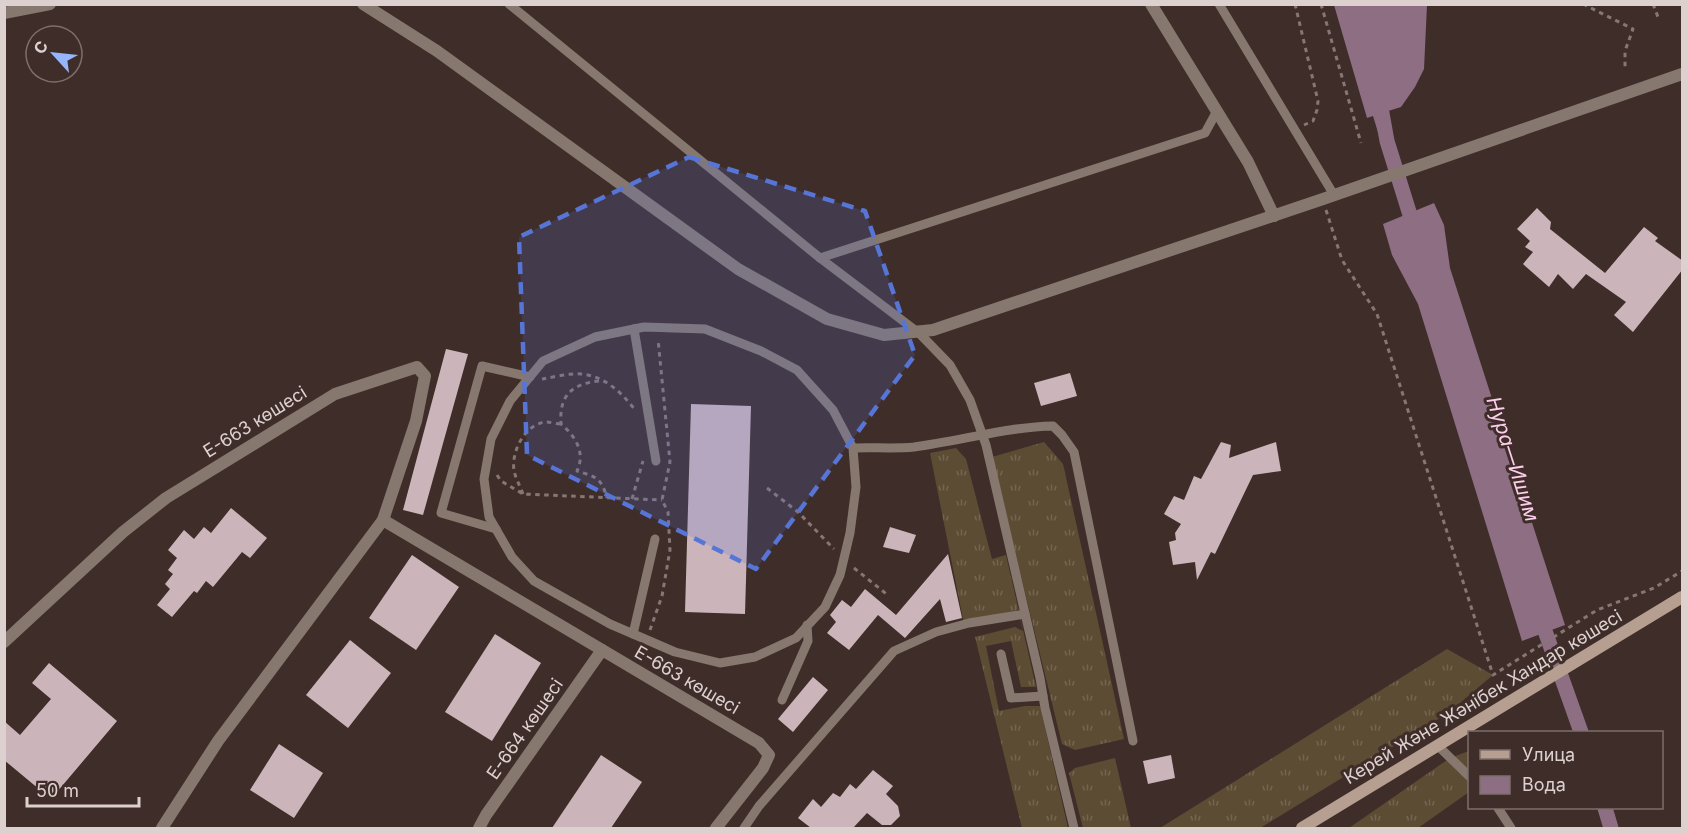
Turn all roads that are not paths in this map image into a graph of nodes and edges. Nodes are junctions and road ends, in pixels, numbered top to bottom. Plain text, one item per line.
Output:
1 (50, 4) edge
2 (363, 4) edge
3 (509, 4) edge
4 (1151, 4) edge
5 (1219, 4) edge
6 (4, 13) edge
7 (1683, 74) edge
8 (1217, 111) junction
9 (1329, 197) junction
10 (1274, 216) junction
11 (820, 258) junction
12 (634, 329) junction
13 (919, 333) junction
14 (529, 379) junction
15 (981, 434) junction
16 (853, 448) junction
17 (657, 461) dead end
18 (383, 520) junction
19 (496, 529) junction
20 (655, 539) dead end
21 (1683, 597) edge
22 (1024, 614) junction
23 (807, 625) junction
24 (633, 634) junction
25 (4, 642) edge
26 (602, 650) junction
27 (1001, 654) dead end
28 (1043, 696) junction
29 (782, 700) dead end
30 (1133, 741) dead end
31 (1437, 745) junction
32 (1468, 775) edge
33 (1499, 809) edge
34 (1326, 813) junction
35 (162, 828) edge
36 (479, 828) edge
37 (716, 828) edge
38 (744, 828) edge
39 (1074, 828) edge
40 (1302, 828) edge
41 (1317, 828) edge
42 (1511, 828) edge

1 - 6 street
2 - 13 street
3 - 11 lane
4 - 8 street
5 - 9 lane
7 - 9 street
8 - 10 street
8 - 11 lane
9 - 10 street
10 - 13 street
11 - 13 lane
12 - 14 lane
12 - 16 lane
12 - 17 lane
13 - 15 lane
14 - 19 lane
14 - 19 lane
15 - 16 lane
15 - 22 lane
15 - 30 lane
16 - 23 lane
18 - 25 street, Е-663 көшесі
18 - 26 street, Е-663 көшесі
18 - 35 street, Е-663 көшесі
19 - 24 lane
20 - 24 lane
21 - 31 main road, Керей Және Жәнібек Хандар көшесі
22 - 28 lane
22 - 38 lane
23 - 24 lane
23 - 29 lane
26 - 36 street, Е-664 көшесі
26 - 37 street, Е-663 көшесі
27 - 28 lane
28 - 39 lane
31 - 32 lane
31 - 34 main road, Керей Және Жәнібек Хандар көшесі
33 - 42 lane
34 - 40 main road, Керей Және Жәнібек Хандар көшесі
34 - 41 lane

